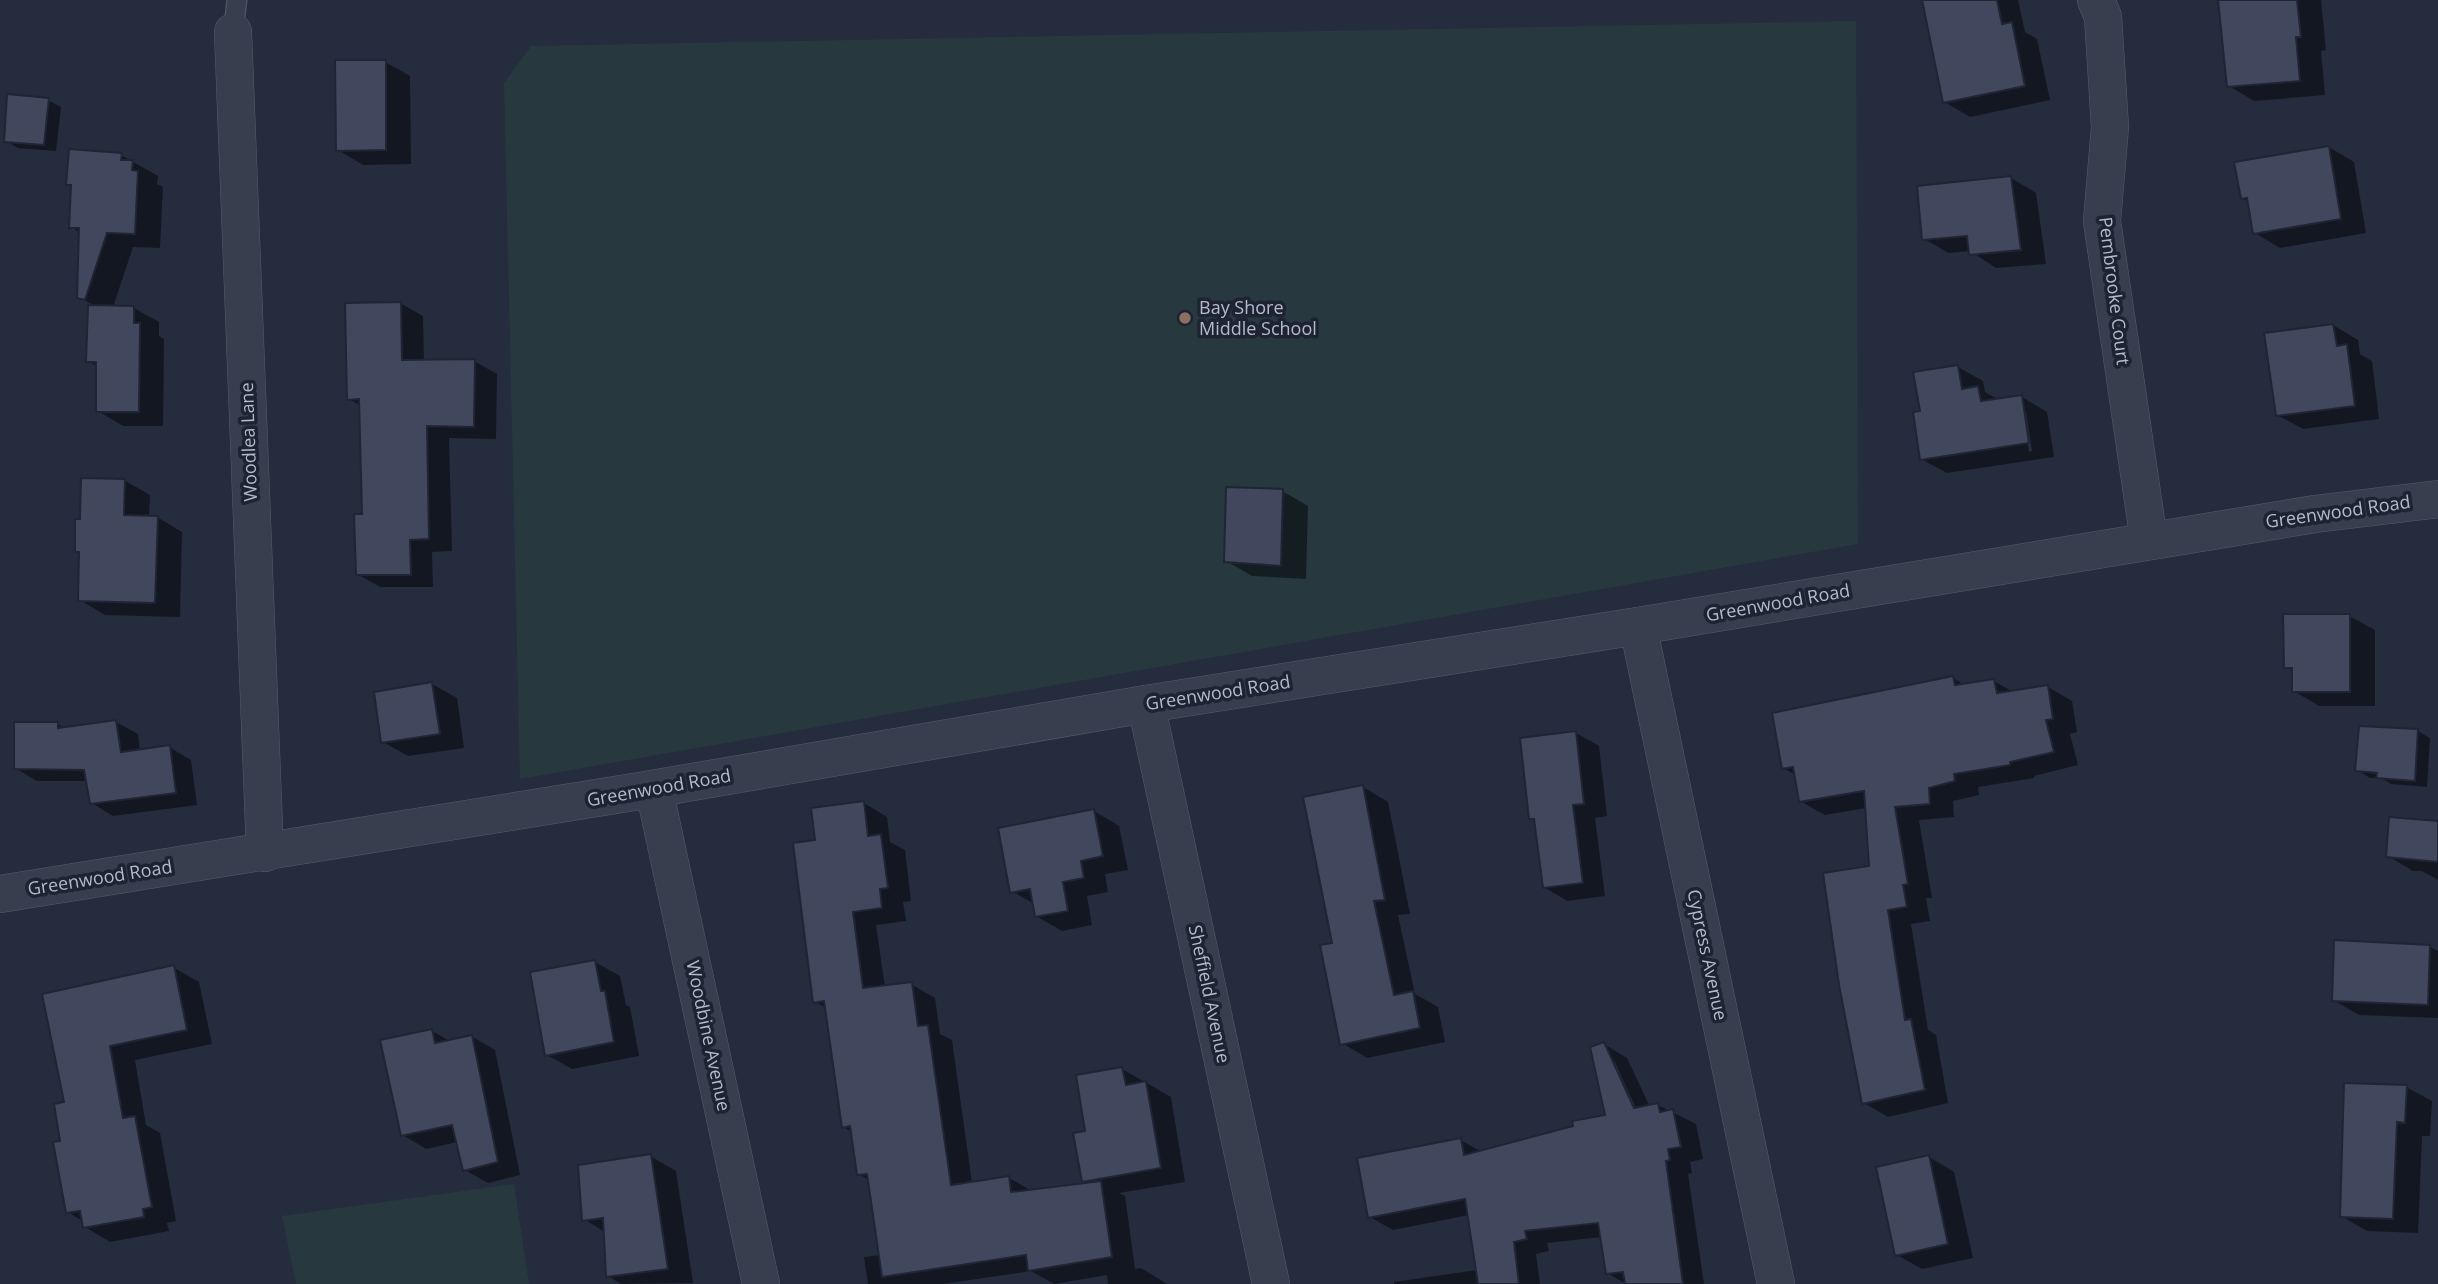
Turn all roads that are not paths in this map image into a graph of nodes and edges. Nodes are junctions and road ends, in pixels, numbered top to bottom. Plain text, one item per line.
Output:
1 (2096, 0) edge
2 (235, 16) edge
3 (2438, 499) edge
4 (2149, 541) junction
5 (1638, 626) junction
6 (1146, 704) junction
7 (654, 789) junction
8 (265, 853) junction
9 (0, 894) edge
10 (761, 1284) edge
11 (1271, 1284) edge
12 (1776, 1284) edge

1 - 4 street, Pembrooke Court
2 - 8 street, Woodlea Lane
3 - 4 street, Greenwood Road
4 - 5 street, Greenwood Road
5 - 6 street, Greenwood Road
5 - 12 street, Cypress Avenue
6 - 7 street, Greenwood Road
6 - 11 street, Sheffield Avenue
7 - 8 street, Greenwood Road
7 - 10 street, Woodbine Avenue
8 - 9 street, Greenwood Road

